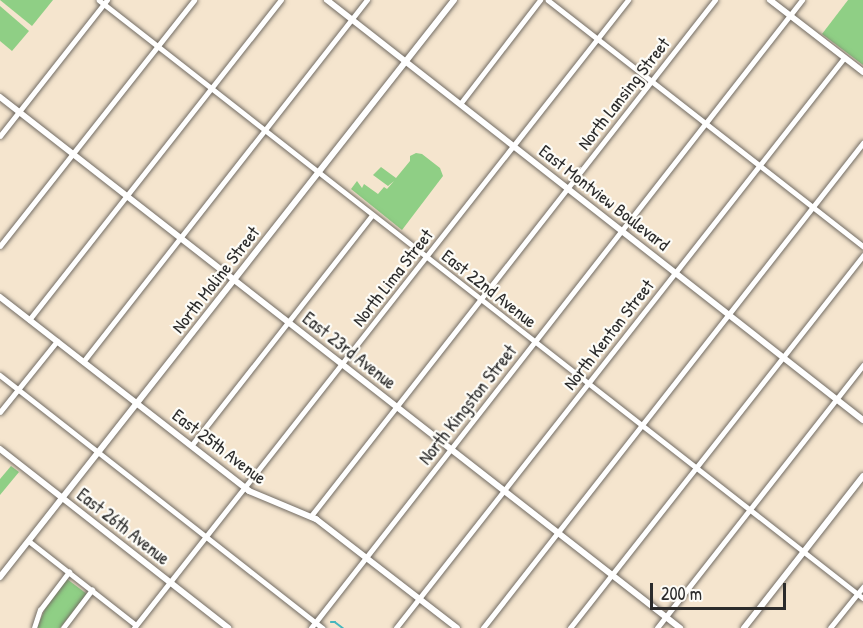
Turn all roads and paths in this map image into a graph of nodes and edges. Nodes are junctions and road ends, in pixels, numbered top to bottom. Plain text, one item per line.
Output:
1 (194, 0) edge
2 (281, 0) edge
3 (327, 0) edge
4 (367, 0) edge
5 (454, 0) edge
6 (540, 0) edge
7 (548, 0) edge
8 (628, 0) edge
9 (715, 0) edge
10 (770, 0) edge
11 (802, 0) edge
12 (103, 1) edge
13 (790, 15) junction
14 (352, 20) junction
15 (598, 38) junction
16 (157, 46) junction
17 (844, 58) junction
18 (406, 62) junction
19 (863, 72) edge
20 (651, 81) junction
21 (211, 88) junction
22 (0, 97) edge
23 (460, 104) junction
24 (19, 112) junction
25 (706, 123) junction
26 (265, 130) junction
27 (0, 136) edge
28 (863, 143) edge
29 (514, 146) junction
30 (72, 153) junction
31 (760, 165) junction
32 (319, 173) junction
33 (567, 188) junction
34 (126, 196) junction
35 (813, 207) junction
36 (372, 214) junction
37 (622, 231) junction
38 (180, 238) junction
39 (0, 246) edge
40 (863, 246) edge
41 (863, 255) edge
42 (426, 256) junction
43 (675, 273) junction
44 (235, 281) junction
45 (0, 297) edge
46 (481, 299) junction
47 (729, 315) junction
48 (29, 320) junction
49 (288, 322) junction
50 (57, 341) junction
51 (535, 341) junction
52 (783, 357) junction
53 (83, 362) junction
54 (343, 365) junction
55 (863, 365) edge
56 (0, 375) edge
57 (588, 383) junction
58 (18, 389) junction
59 (836, 399) junction
60 (137, 405) junction
61 (396, 406) junction
62 (0, 412) edge
63 (863, 420) edge
64 (642, 425) junction
65 (191, 447) junction
66 (0, 449) edge
67 (451, 449) junction
68 (99, 453) junction
69 (696, 467) junction
70 (863, 476) edge
71 (245, 488) junction
72 (504, 491) junction
73 (63, 499) junction
74 (750, 510) junction
75 (311, 516) junction
76 (558, 533) junction
77 (206, 537) junction
78 (29, 541) junction
79 (803, 551) junction
80 (366, 557) junction
81 (69, 572) junction
82 (612, 575) junction
83 (0, 577) edge
84 (170, 583) junction
85 (863, 587) edge
86 (92, 590) junction
87 (858, 594) junction
88 (863, 598) edge
89 (419, 599) junction
90 (665, 617) junction
91 (315, 622) junction
92 (135, 626) edge
93 (34, 628) edge
94 (63, 628) edge
95 (228, 628) edge
96 (311, 628) edge
97 (323, 628) edge
98 (396, 628) edge
99 (457, 628) edge
100 (483, 628) edge
101 (570, 628) edge
102 (657, 628) edge
103 (680, 628) edge
104 (744, 628) edge
105 (830, 628) edge

1 - 16 street
2 - 21 street
3 - 14 street, East Montview Boulevard
4 - 14 street
5 - 18 street, North Moline Street
6 - 23 street
7 - 15 street
8 - 15 street, North Lima Street
9 - 20 street, North Lansing Street
10 - 13 street
11 - 13 street, North Kingston Street
12 - 16 street, East 22nd Avenue
12 - 24 street
13 - 17 street
13 - 25 street, North Kingston Street
14 - 18 street, East Montview Boulevard
14 - 26 street
15 - 20 street
15 - 29 street, North Lima Street
16 - 21 street, East 22nd Avenue
16 - 30 street
17 - 19 street
17 - 31 street, North Kenton Street
18 - 23 street, East Montview Boulevard
18 - 32 street, North Moline Street
20 - 25 street
20 - 33 street, North Lansing Street
21 - 26 street, East 22nd Avenue
21 - 34 street
22 - 24 street, East 23rd Avenue
23 - 29 street, East Montview Boulevard
24 - 27 street
24 - 30 street, East 23rd Avenue
25 - 31 street
25 - 37 street, North Kingston Street
26 - 32 street, East 22nd Avenue
26 - 38 street
28 - 35 street
29 - 33 street, East Montview Boulevard
29 - 42 street, North Lima Street
30 - 34 street, East 23rd Avenue
30 - 39 street
31 - 35 street
31 - 43 street, North Kenton Street
32 - 36 street, East 22nd Avenue
32 - 44 street, North Moline Street
33 - 37 street, East Montview Boulevard
33 - 46 street, North Lansing Street
34 - 38 street, East 23rd Avenue
34 - 48 street
35 - 40 street
35 - 47 street
36 - 42 street, East 22nd Avenue
36 - 49 street
37 - 43 street, East Montview Boulevard
37 - 51 street, North Kingston Street
38 - 44 street, East 23rd Avenue
38 - 53 street
41 - 52 street
42 - 46 street, East 22nd Avenue
42 - 54 street, North Lima Street
43 - 47 street, East Montview Boulevard
43 - 57 street, North Kenton Street
44 - 49 street, East 23rd Avenue
44 - 60 street, North Moline Street
45 - 48 street, East 25th Avenue
46 - 51 street, East 22nd Avenue
46 - 61 street, North Lansing Street
47 - 52 street, East Montview Boulevard
47 - 64 street
48 - 50 street, East 25th Avenue
49 - 54 street, East 23rd Avenue
49 - 65 street
50 - 53 street, East 25th Avenue
50 - 58 street
51 - 57 street, East 22nd Avenue
51 - 67 street, North Kingston Street
52 - 59 street, East Montview Boulevard
52 - 69 street
53 - 60 street, East 25th Avenue
54 - 61 street, East 23rd Avenue
54 - 71 street, North Lima Street
55 - 59 street
56 - 58 street
57 - 64 street, East 22nd Avenue
57 - 72 street, North Kenton Street
58 - 62 street
58 - 68 street
59 - 63 street, East Montview Boulevard
59 - 74 street
60 - 65 street, East 25th Avenue
60 - 68 street, North Moline Street
61 - 67 street, East 23rd Avenue
61 - 75 street, North Lansing Street
64 - 69 street, East 22nd Avenue
64 - 76 street
65 - 71 street, East 25th Avenue
66 - 73 street, East 26th Avenue
67 - 72 street, East 23rd Avenue
67 - 80 street, North Kingston Street
68 - 73 street, North Moline Street
68 - 77 street
69 - 74 street, East 22nd Avenue
69 - 82 street
70 - 79 street
71 - 75 street, East 25th Avenue
71 - 77 street, North Lima Street
72 - 76 street, East 23rd Avenue
72 - 89 street, North Kenton Street
73 - 78 street, North Moline Street
73 - 84 street, East 26th Avenue
74 - 79 street, East 22nd Avenue
74 - 90 street
75 - 80 street, East 25th Avenue
76 - 82 street, East 23rd Avenue
76 - 100 street
77 - 84 street, North Lima Street
77 - 91 street
78 - 81 street
78 - 83 street, North Moline Street
79 - 87 street, East 22nd Avenue
79 - 104 street
80 - 89 street, East 25th Avenue
80 - 91 street, North Kingston Street
81 - 86 street
81 - 93 street
82 - 90 street, East 23rd Avenue
82 - 101 street
84 - 92 street, North Lima Street
84 - 95 street, East 26th Avenue
85 - 87 street
86 - 92 street
86 - 94 street
87 - 88 street, East 22nd Avenue
87 - 105 street
89 - 98 street, North Kenton Street
89 - 99 street, East 25th Avenue
90 - 102 street
90 - 103 street, East 23rd Avenue
91 - 96 street, North Kingston Street
91 - 97 street

